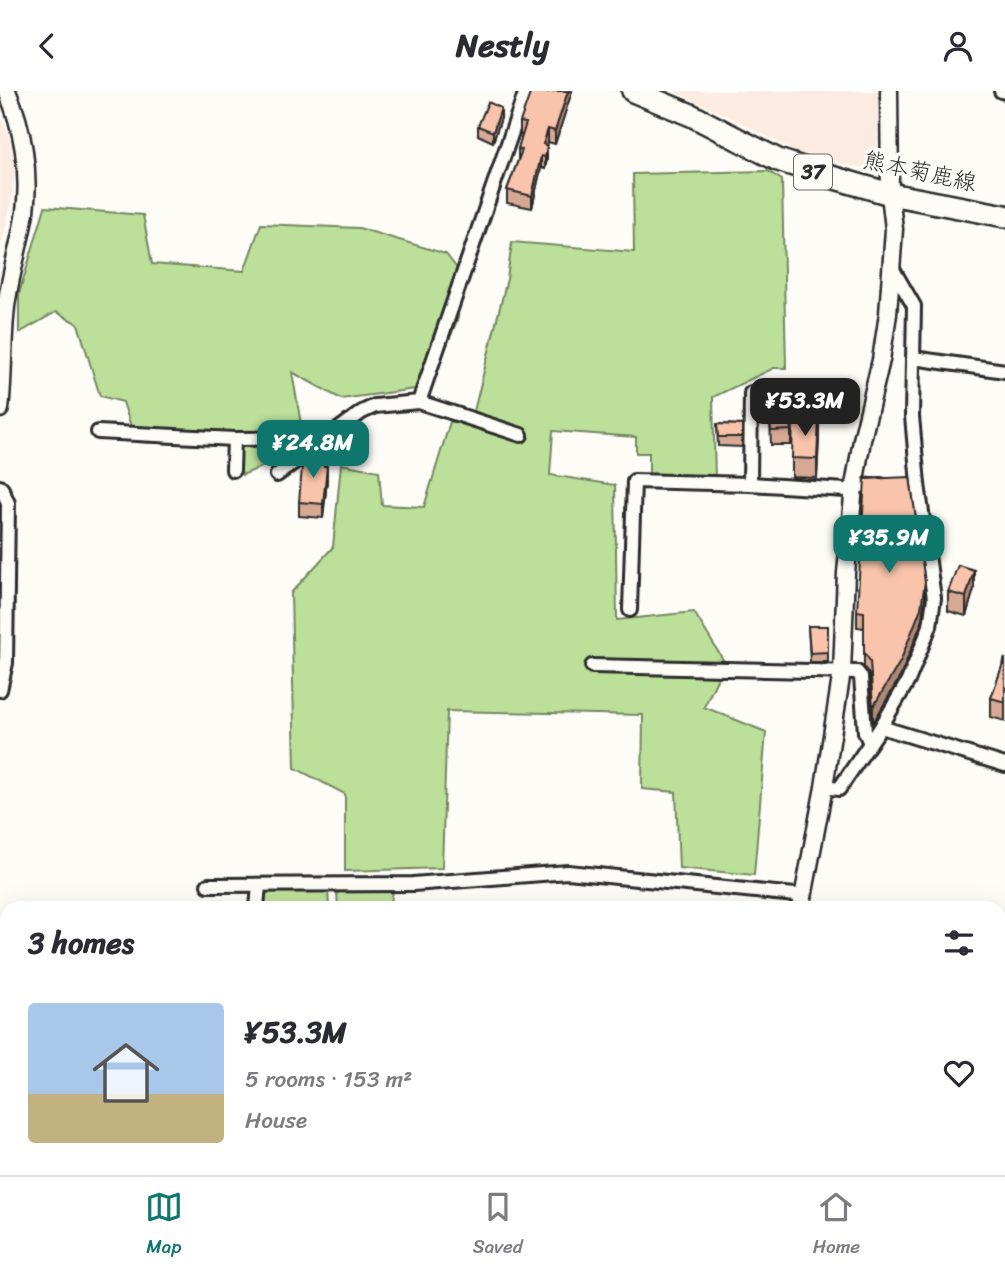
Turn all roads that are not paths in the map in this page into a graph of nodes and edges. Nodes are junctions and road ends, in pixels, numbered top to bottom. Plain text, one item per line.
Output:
1 (7, 91) edge
2 (526, 91) edge
3 (633, 91) edge
4 (889, 91) edge
5 (890, 194) junction
6 (1005, 216) edge
7 (891, 266) junction
8 (913, 358) junction
9 (1005, 371) edge
10 (751, 393) dead end
11 (419, 402) junction
12 (0, 409) edge
13 (98, 432) dead end
14 (521, 435) dead end
15 (327, 438) junction
16 (234, 439) junction
17 (233, 470) dead end
18 (276, 475) dead end
19 (750, 484) junction
20 (905, 485) junction
21 (855, 486) junction
22 (0, 488) edge
23 (630, 610) dead end
24 (592, 666) dead end
25 (842, 671) junction
26 (0, 690) edge
27 (881, 727) junction
28 (870, 743) junction
29 (1005, 765) edge
30 (824, 787) junction
31 (208, 885) dead end
32 (259, 885) junction
33 (258, 901) edge
34 (795, 901) edge
35 (803, 901) edge

1 - 12 street
2 - 11 street
3 - 5 main road, 熊本菊鹿線 / 37
4 - 5 street
5 - 6 main road, 熊本菊鹿線 / 37
5 - 7 street
7 - 8 street
7 - 21 street
8 - 9 street
8 - 20 street
10 - 19 street
11 - 14 street
11 - 15 street
13 - 16 street
15 - 16 street
15 - 18 street
16 - 17 street
19 - 21 street
19 - 23 street
20 - 21 street
20 - 27 street
21 - 25 street
22 - 26 street
24 - 25 street
25 - 28 street
25 - 30 street
27 - 28 street
27 - 29 street
28 - 30 street
30 - 35 street
31 - 32 street
32 - 33 street
32 - 34 street

